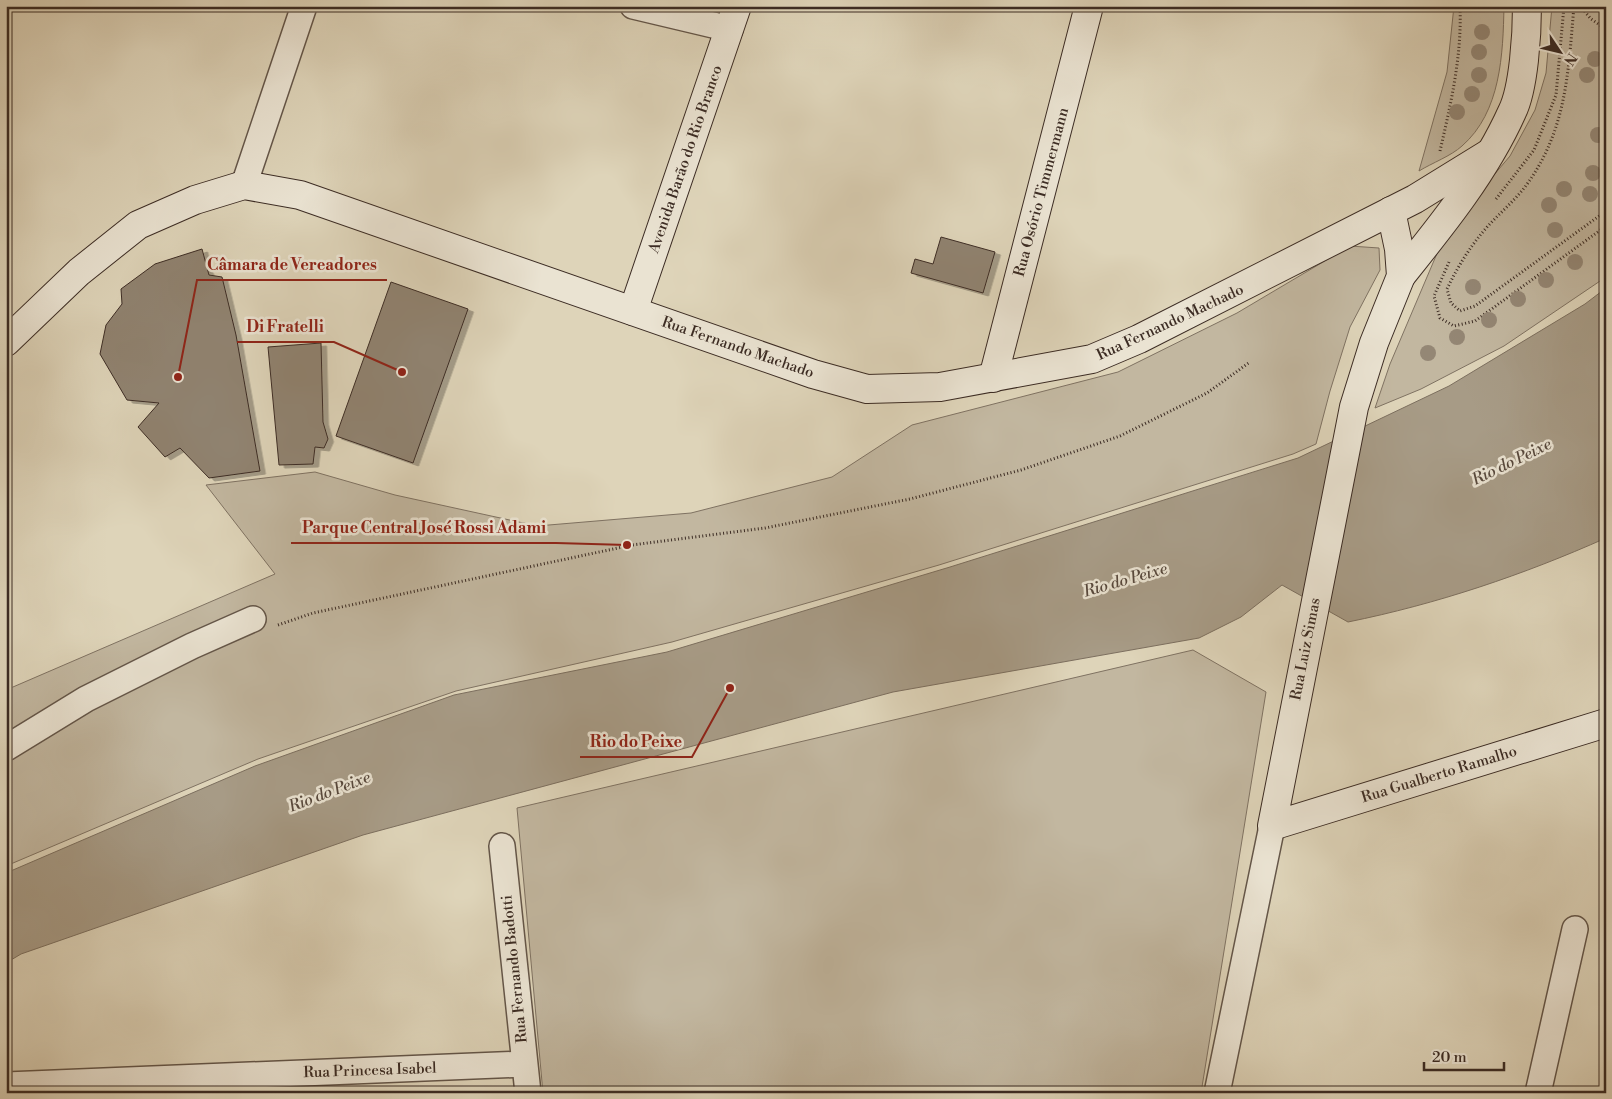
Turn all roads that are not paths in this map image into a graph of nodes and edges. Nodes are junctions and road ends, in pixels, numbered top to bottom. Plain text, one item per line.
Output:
1 (304, 6) edge
2 (633, 6) edge
3 (1089, 6) edge
4 (1526, 6) edge
5 (733, 17) edge
6 (1488, 154) junction
7 (244, 185) junction
8 (1391, 211) junction
9 (1401, 276) junction
10 (633, 311) junction
11 (6, 342) edge
12 (993, 378) junction
13 (264, 623) road end
14 (1606, 723) edge
15 (6, 748) edge
16 (1272, 826) junction
17 (502, 846) dead end
18 (1575, 929) dead end
19 (524, 1064) junction
20 (6, 1085) edge
21 (528, 1093) edge
22 (1217, 1093) edge
23 (1538, 1093) edge

1 - 7 street
2 - 5 street
3 - 12 main road, Rua Osório Timmermann
4 - 6 main road
5 - 10 main road, Avenida Barão do Rio Branco
6 - 8 main road, Rua Fernando Machado
6 - 9 main road
7 - 10 main road, Rua Fernando Machado
7 - 11 main road, Rua Fernando Machado
8 - 9 main road, Rua Luiz Simas
8 - 12 main road, Rua Fernando Machado
9 - 16 main road, Rua Luiz Simas
10 - 12 main road, Rua Fernando Machado
13 - 15 street
14 - 16 main road, Rua Gualberto Ramalho
16 - 22 street, Rua Luiz Simas
17 - 19 street, Rua Fernando Badotti
18 - 23 street
19 - 20 street, Rua Princesa Isabel
19 - 21 street, Rua Fernando Badotti

